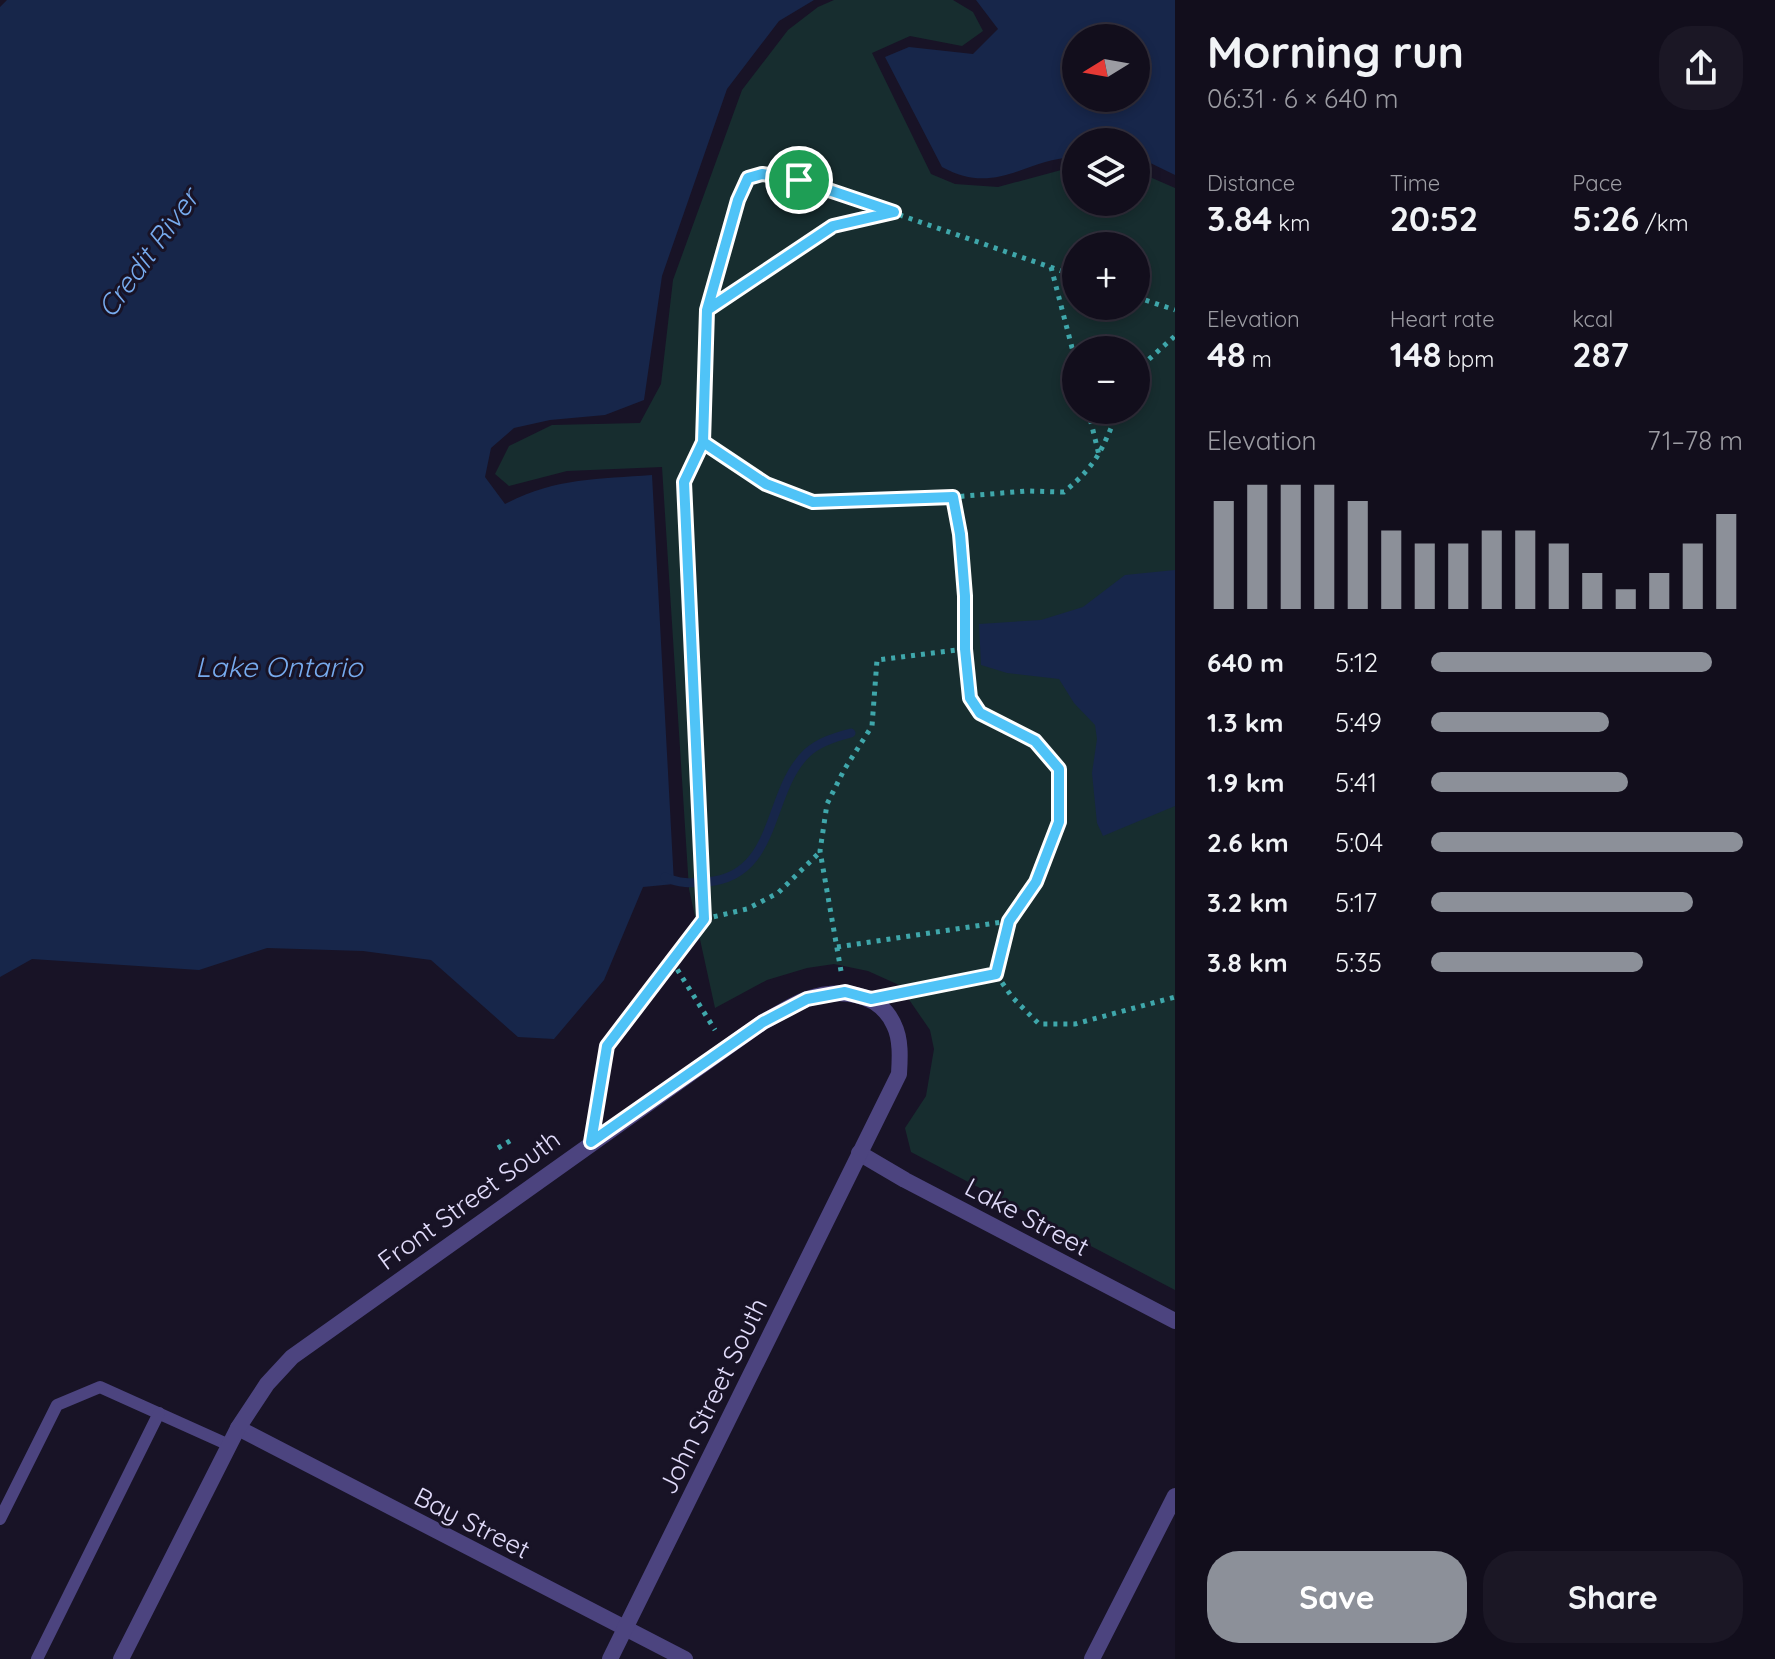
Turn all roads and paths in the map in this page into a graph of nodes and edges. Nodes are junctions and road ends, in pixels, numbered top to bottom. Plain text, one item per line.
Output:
1 (894, 212) junction
2 (1051, 267) junction
3 (1062, 271) edge
4 (1150, 302) edge
5 (707, 310) junction
6 (1175, 310) edge
7 (1069, 336) edge
8 (1175, 336) edge
9 (1150, 358) edge
10 (1092, 424) edge
11 (1113, 424) edge
12 (703, 442) junction
13 (1100, 456) junction
14 (953, 497) junction
15 (965, 649) junction
16 (820, 851) junction
17 (704, 919) junction
18 (1009, 921) junction
19 (837, 947) junction
20 (672, 961) junction
21 (996, 974) junction
22 (845, 992) junction
23 (1175, 997) edge
24 (871, 999) junction
25 (726, 1048) junction
26 (513, 1139) dead end
27 (591, 1142) junction
28 (498, 1148) dead end
29 (859, 1153) junction
30 (1175, 1321) edge
31 (159, 1413) junction
32 (238, 1428) junction
33 (229, 1445) junction
34 (1175, 1496) edge
35 (0, 1519) edge
36 (625, 1629) junction
37 (37, 1659) edge
38 (121, 1659) edge
39 (610, 1659) edge
40 (685, 1659) edge
41 (1092, 1659) edge

1 - 2 path
1 - 5 path
1 - 5 path
2 - 3 path
2 - 7 path
4 - 6 path
5 - 12 path
8 - 9 path
10 - 13 path
11 - 13 path
12 - 14 path
12 - 17 path
13 - 14 path
14 - 15 path
15 - 16 path
15 - 18 path
16 - 17 path
16 - 19 path
17 - 20 path
18 - 19 path
18 - 21 path
19 - 22 path
20 - 25 path
20 - 27 path
21 - 23 path
21 - 24 path
22 - 24 street, Front Street South
22 - 25 street, Front Street South
24 - 29 street
25 - 27 street, Front Street South
26 - 28 path
27 - 32 street, Front Street South
29 - 30 street, Lake Street
29 - 36 street, John Street South
31 - 33 lane
31 - 35 lane
31 - 37 lane
32 - 33 street, Front Street South
32 - 36 street, Bay Street
33 - 38 street, Front Street South
34 - 41 street
36 - 39 street, John Street South
36 - 40 street, Bay Street

